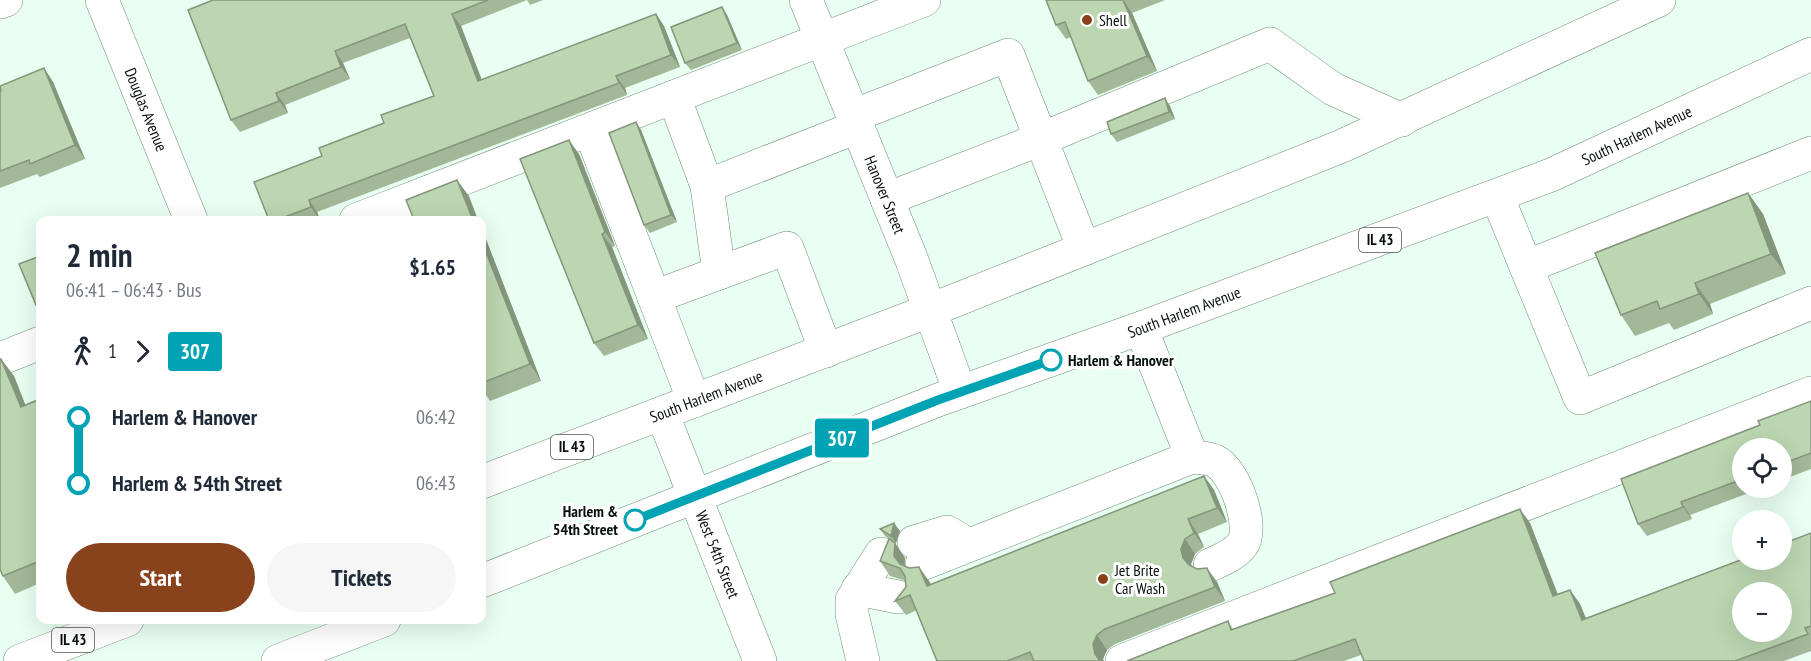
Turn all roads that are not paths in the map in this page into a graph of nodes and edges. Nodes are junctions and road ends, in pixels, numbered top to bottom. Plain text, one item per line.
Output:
1 (6, 0) edge
2 (102, 0) edge
3 (806, 0) edge
4 (924, 0) edge
5 (1659, 0) edge
6 (0, 3) edge
7 (822, 40) junction
8 (1811, 54) edge
9 (674, 97) junction
10 (1402, 120) junction
11 (855, 121) junction
12 (590, 130) junction
13 (1041, 140) junction
14 (1811, 153) edge
15 (707, 186) junction
16 (1497, 196) junction
17 (887, 199) junction
18 (189, 216) edge
19 (366, 216) edge
20 (1084, 249) junction
21 (1526, 267) junction
22 (719, 273) junction
23 (654, 297) junction
24 (1811, 303) edge
25 (931, 310) junction
26 (1141, 328) junction
27 (36, 345) edge
28 (826, 351) junction
29 (0, 359) edge
30 (960, 392) junction
31 (1811, 393) edge
32 (694, 401) junction
33 (662, 413) junction
34 (1192, 457) junction
35 (486, 480) edge
36 (696, 497) junction
37 (971, 546) junction
38 (1210, 565) dead end
39 (890, 576) edge
40 (486, 579) edge
41 (117, 624) edge
42 (374, 624) edge
43 (20, 661) edge
44 (279, 661) edge
45 (760, 661) edge
46 (863, 661) edge
47 (1122, 661) edge

1 - 6 main road
2 - 18 main road, Douglas Avenue
3 - 7 main road, Hanover Street
4 - 7 main road
5 - 10 main road, South Harlem Avenue / IL 43
7 - 9 main road
7 - 11 main road, Hanover Street
8 - 16 main road, South Harlem Avenue / IL 43
9 - 12 main road
9 - 15 main road
10 - 13 main road
10 - 20 main road, South Harlem Avenue / IL 43
11 - 13 main road
11 - 15 main road
11 - 17 main road, Hanover Street
12 - 19 main road
12 - 23 main road
13 - 17 main road
13 - 20 main road
14 - 21 main road
15 - 22 main road
16 - 21 main road
16 - 26 main road, South Harlem Avenue / IL 43
17 - 25 main road, Hanover Street
20 - 25 main road, South Harlem Avenue / IL 43
21 - 24 main road
22 - 23 main road
22 - 28 main road
23 - 32 main road
25 - 28 main road, South Harlem Avenue / IL 43
25 - 30 main road, Hanover Street
26 - 30 main road, South Harlem Avenue / IL 43
26 - 34 main road
27 - 29 main road
28 - 32 main road, South Harlem Avenue / IL 43
30 - 36 main road, South Harlem Avenue / IL 43
31 - 47 main road
32 - 33 main road, South Harlem Avenue / IL 43
33 - 35 main road, South Harlem Avenue / IL 43
33 - 36 main road, West 54th Street
34 - 37 main road
34 - 38 main road
36 - 40 main road, South Harlem Avenue / IL 43
36 - 45 main road, West 54th Street
37 - 37 main road
39 - 46 main road
41 - 43 main road, IL 43
42 - 44 main road

